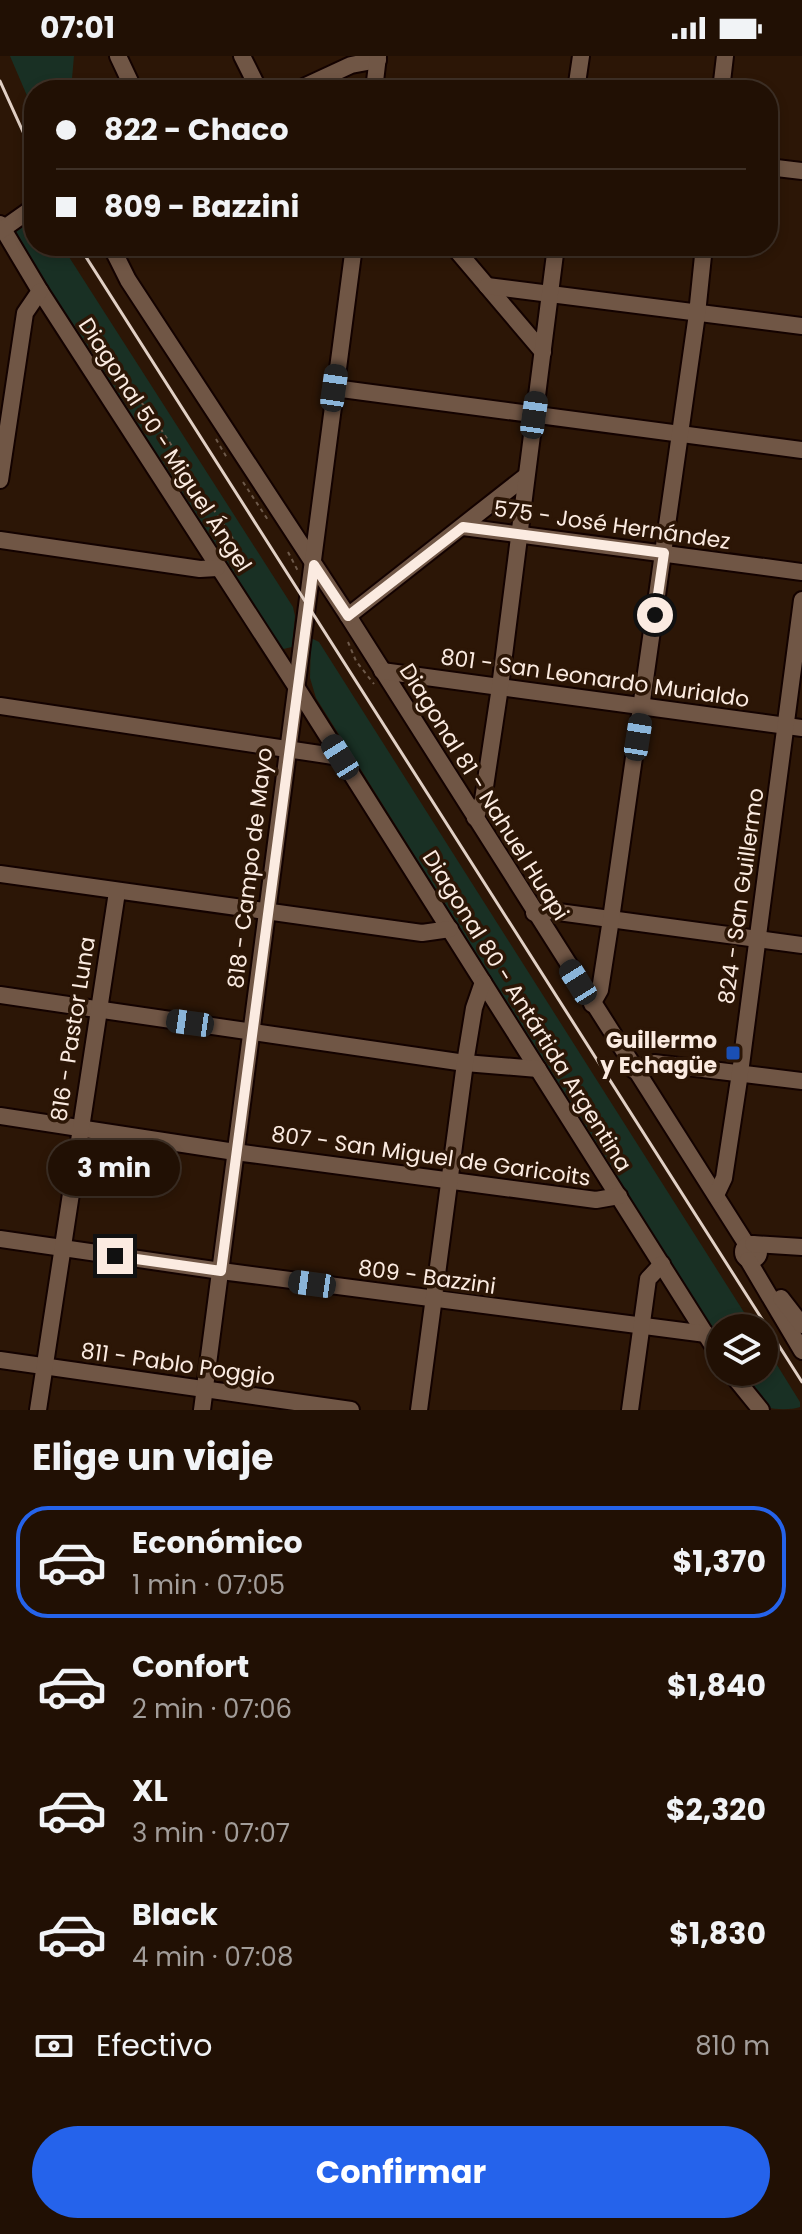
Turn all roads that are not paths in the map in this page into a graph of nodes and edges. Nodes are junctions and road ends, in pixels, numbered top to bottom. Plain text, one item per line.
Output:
1 (118, 56) edge
2 (242, 56) edge
3 (581, 56) edge
4 (725, 56) edge
5 (378, 58) edge
6 (129, 80) edge
7 (254, 80) edge
8 (319, 80) edge
9 (375, 80) edge
10 (577, 80) edge
11 (722, 80) edge
12 (778, 168) edge
13 (802, 171) edge
14 (24, 213) edge
15 (1, 228) edge
16 (116, 256) edge
17 (353, 256) edge
18 (462, 256) edge
19 (555, 256) edge
20 (703, 256) edge
21 (487, 286) junction
22 (40, 291) junction
23 (550, 295) junction
24 (697, 314) junction
25 (802, 326) edge
26 (543, 352) junction
27 (334, 388) junction
28 (534, 415) junction
29 (680, 433) junction
30 (802, 450) edge
31 (526, 476) junction
32 (0, 480) edge
33 (463, 527) junction
34 (519, 534) junction
35 (0, 540) edge
36 (664, 553) junction
37 (314, 565) junction
38 (224, 568) junction
39 (802, 572) edge
40 (802, 600) edge
41 (348, 616) junction
42 (382, 671) junction
43 (500, 687) junction
44 (297, 688) junction
45 (0, 706) edge
46 (642, 707) junction
47 (794, 727) edge
48 (288, 749) junction
49 (340, 757) junction
50 (475, 818) junction
51 (0, 874) edge
52 (117, 892) junction
53 (267, 912) junction
54 (534, 913) junction
55 (611, 919) junction
56 (450, 929) junction
57 (758, 939) junction
58 (802, 945) edge
59 (483, 982) junction
60 (0, 995) edge
61 (592, 1004) junction
62 (97, 1010) junction
63 (252, 1031) junction
64 (465, 1063) junction
65 (538, 1069) junction
66 (634, 1070) junction
67 (740, 1073) junction
68 (802, 1081) edge
69 (0, 1116) edge
70 (81, 1128) junction
71 (235, 1152) junction
72 (448, 1181) junction
73 (716, 1195) junction
74 (619, 1196) junction
75 (0, 1239) edge
76 (802, 1247) edge
77 (62, 1248) junction
78 (753, 1252) junction
79 (662, 1264) junction
80 (221, 1271) junction
81 (433, 1300) junction
82 (786, 1306) junction
83 (802, 1325) edge
84 (641, 1327) junction
85 (706, 1334) joint
86 (802, 1338) edge
87 (802, 1351) edge
88 (0, 1360) edge
89 (45, 1367) junction
90 (738, 1386) edge
91 (741, 1386) edge
92 (205, 1390) junction
93 (38, 1410) edge
94 (202, 1410) edge
95 (351, 1410) edge
96 (419, 1410) edge
97 (630, 1410) edge
98 (753, 1410) edge
99 (761, 1410) edge

1 - 6 street
2 - 7 street
3 - 10 street
4 - 11 street
5 - 8 street
5 - 9 street
12 - 13 street
14 - 15 street
15 - 22 street, Diagonal 50 - Miguel Ángel
16 - 37 street, Diagonal 81 - Nahuel Huapi
17 - 27 street, 818 - Campo de Mayo
18 - 21 street
19 - 23 street
20 - 24 street
21 - 23 street
21 - 26 street
22 - 32 street
22 - 38 street, Diagonal 50 - Miguel Ángel
23 - 24 street
23 - 26 street
24 - 25 street
24 - 29 street
26 - 28 street
27 - 28 street
27 - 37 street, 818 - Campo de Mayo
28 - 29 street
28 - 31 street
29 - 30 street
29 - 36 street
31 - 33 street, 575 - José Hernández
31 - 34 street
33 - 34 street, 575 - José Hernández
33 - 41 street, 575 - José Hernández
34 - 36 street, 575 - José Hernández
34 - 43 street
35 - 38 street
36 - 39 street, 575 - José Hernández
36 - 46 street
37 - 41 street, Diagonal 81 - Nahuel Huapi
37 - 44 street, 818 - Campo de Mayo
38 - 44 street, Diagonal 50 - Miguel Ángel
40 - 47 street, 824 - San Guillermo
41 - 42 street, Diagonal 81 - Nahuel Huapi
42 - 43 street, 801 - San Leonardo Murialdo
42 - 50 street, Diagonal 81 - Nahuel Huapi
43 - 46 street, 801 - San Leonardo Murialdo
43 - 50 street
44 - 48 street, 818 - Campo de Mayo
44 - 49 street, Diagonal 80 - Antártida Argentina
45 - 48 street
46 - 47 street, 801 - San Leonardo Murialdo
46 - 55 street
47 - 57 street, 824 - San Guillermo
48 - 49 street
48 - 53 street, 818 - Campo de Mayo
49 - 56 street, Diagonal 80 - Antártida Argentina
50 - 54 street, Diagonal 81 - Nahuel Huapi
51 - 52 street
52 - 53 street
52 - 62 street, 816 - Pastor Luna
53 - 56 street
53 - 63 street, 818 - Campo de Mayo
54 - 55 street
54 - 61 street, Diagonal 81 - Nahuel Huapi
55 - 57 street
55 - 61 street
56 - 59 street, Diagonal 80 - Antártida Argentina
57 - 58 street
57 - 67 street, 824 - San Guillermo
59 - 64 street
59 - 65 street, Diagonal 80 - Antártida Argentina
60 - 62 street
61 - 66 street, Diagonal 81 - Nahuel Huapi
62 - 63 street
62 - 70 street, 816 - Pastor Luna
63 - 64 street
63 - 71 street, 818 - Campo de Mayo
64 - 65 street
64 - 72 street
65 - 74 street, Diagonal 80 - Antártida Argentina
66 - 67 street
66 - 73 street, Diagonal 81 - Nahuel Huapi
67 - 68 street
67 - 73 street, 824 - San Guillermo
69 - 70 street, 807 - San Miguel de Garicoits
70 - 71 street, 807 - San Miguel de Garicoits
70 - 77 street, 816 - Pastor Luna
71 - 72 street, 807 - San Miguel de Garicoits
71 - 80 street, 818 - Campo de Mayo
72 - 74 street, 807 - San Miguel de Garicoits
72 - 81 street
73 - 78 street, Diagonal 81 - Nahuel Huapi
74 - 79 street, Diagonal 80 - Antártida Argentina
75 - 77 street, 809 - Bazzini
76 - 78 street
77 - 80 street, 809 - Bazzini
77 - 89 street, 816 - Pastor Luna
78 - 82 street, Diagonal 81 - Nahuel Huapi
78 - 87 street
79 - 84 street
79 - 85 street, Diagonal 80 - Antártida Argentina
80 - 81 street, 809 - Bazzini
80 - 92 street, 818 - Campo de Mayo
81 - 84 street, 809 - Bazzini
81 - 96 street
82 - 83 street, Diagonal 81 - Nahuel Huapi
82 - 86 street
84 - 85 street, 809 - Bazzini
84 - 97 street
88 - 89 street, 811 - Pablo Poggio
89 - 92 street, 811 - Pablo Poggio
89 - 93 street, 816 - Pastor Luna
90 - 98 street
91 - 99 street
92 - 94 street, 818 - Campo de Mayo
92 - 95 street, 811 - Pablo Poggio

